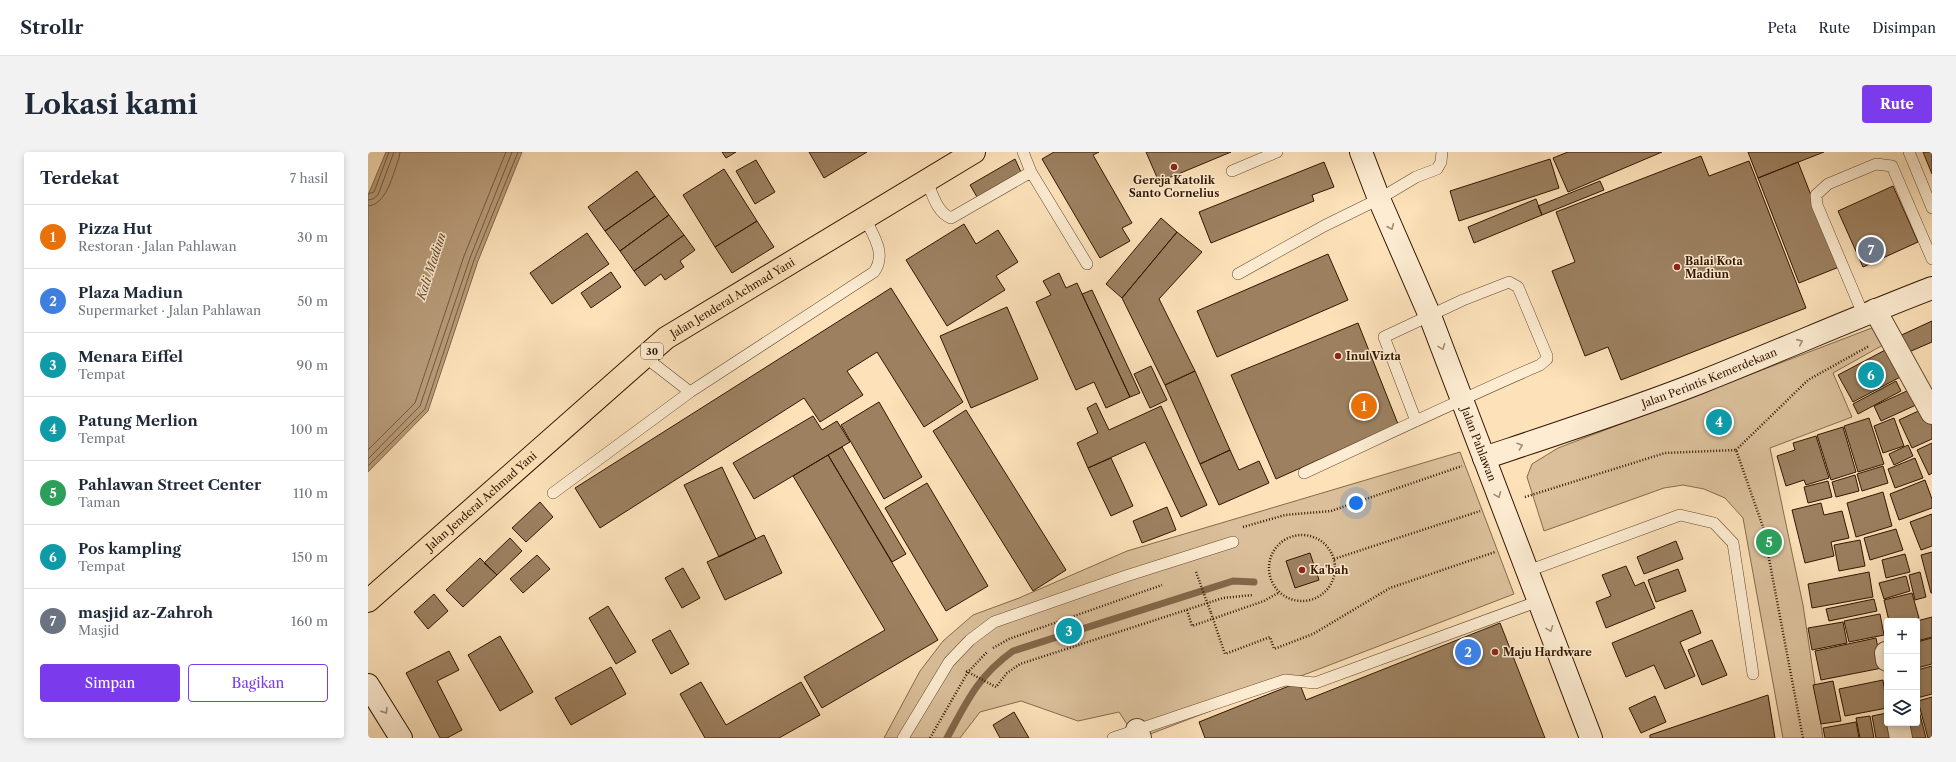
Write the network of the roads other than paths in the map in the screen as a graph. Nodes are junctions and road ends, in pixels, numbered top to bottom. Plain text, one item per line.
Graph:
1 (974, 152) edge
2 (1022, 152) edge
3 (1276, 152) edge
4 (1361, 152) edge
5 (1442, 152) edge
6 (1908, 152) edge
7 (1232, 171) dead end
8 (1031, 172) junction
9 (927, 181) junction
10 (1379, 199) junction
11 (1932, 208) edge
12 (865, 218) junction
13 (1932, 259) edge
14 (1087, 264) dead end
15 (1238, 274) dead end
16 (1932, 288) edge
17 (1869, 312) junction
18 (1430, 316) junction
19 (645, 357) junction
20 (690, 392) junction
21 (1461, 399) junction
22 (1932, 413) edge
23 (1416, 421) junction
24 (1484, 458) junction
25 (1304, 473) dead end
26 (553, 493) dead end
27 (1233, 542) dead end
28 (1528, 571) junction
29 (368, 601) edge
30 (1539, 601) junction
31 (1753, 674) dead end
32 (368, 685) edge
33 (1899, 726) edge
34 (1138, 734) edge
35 (401, 738) edge
36 (903, 738) edge
37 (1113, 738) edge
38 (1591, 738) edge
39 (1901, 738) edge

1 - 9 highway, Jalan Jenderal Achmad Yani / 30
2 - 8 lane
3 - 7 lane
4 - 10 main road, Jalan Pahlawan
5 - 10 lane
6 - 11 lane
8 - 9 lane
8 - 14 lane
9 - 12 highway, Jalan Jenderal Achmad Yani / 30
10 - 15 lane
10 -> 18 main road, Jalan Pahlawan
12 - 19 highway, Jalan Jenderal Achmad Yani / 30
12 - 20 lane
13 - 17 lane
16 - 17 main road, Jalan Perintis Kemerdekaan
17 - 22 main road
24 -> 17 main road, Jalan Perintis Kemerdekaan
18 -> 21 main road, Jalan Pahlawan
18 - 21 lane
18 - 23 lane
19 - 20 lane
19 - 29 highway, Jalan Jenderal Achmad Yani / 30
20 - 26 lane
21 - 23 lane
21 - 24 main road, Jalan Pahlawan
23 - 25 lane
24 -> 28 main road, Jalan Pahlawan
27 - 36 lane
28 - 30 main road, Jalan Pahlawan
28 - 31 lane
30 - 34 lane
30 -> 38 main road, Jalan Pahlawan
32 -> 35 main road
33 - 39 main road
34 - 37 lane

